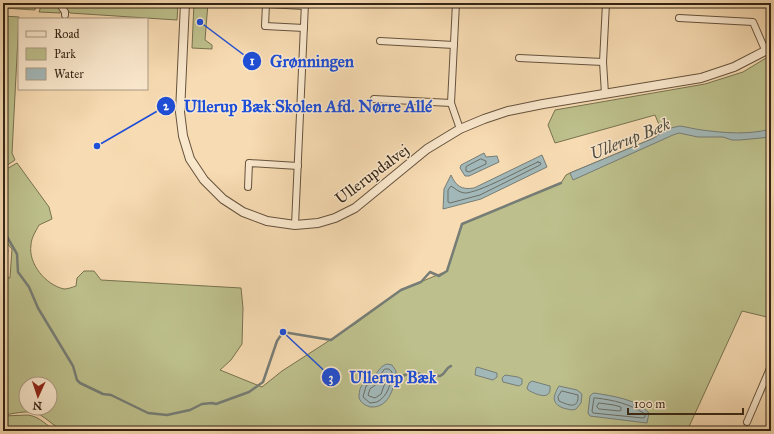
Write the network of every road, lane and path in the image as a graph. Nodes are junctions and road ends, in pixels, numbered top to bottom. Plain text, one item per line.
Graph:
1 (59, 3) edge
2 (185, 3) edge
3 (456, 3) edge
4 (606, 3) edge
5 (305, 5) edge
6 (65, 15) dead end
7 (679, 18) dead end
8 (304, 28) junction
9 (380, 41) dead end
10 (454, 44) junction
11 (769, 50) edge
12 (519, 58) dead end
13 (603, 62) junction
14 (605, 94) junction
15 (374, 99) dead end
16 (451, 103) junction
17 (250, 107) dead end
18 (300, 109) junction
19 (460, 129) junction
20 (298, 166) junction
21 (248, 187) dead end
22 (295, 225) junction
23 (771, 366) edge
24 (769, 377) edge
25 (747, 422) dead end

1 - 6 street
2 - 22 street, Ullerupdalvej
3 - 10 street
4 - 13 street
5 - 8 street
5 - 8 street
7 - 11 street, Ullerupdalvej
8 - 18 street
9 - 10 street
10 - 16 street
11 - 14 street, Ullerupdalvej
12 - 13 street
13 - 14 street
14 - 19 street, Ullerupdalvej
15 - 16 street
16 - 19 street
17 - 18 street
18 - 20 street
19 - 22 street, Ullerupdalvej
20 - 21 street
20 - 22 street
23 - 24 street
24 - 25 street

